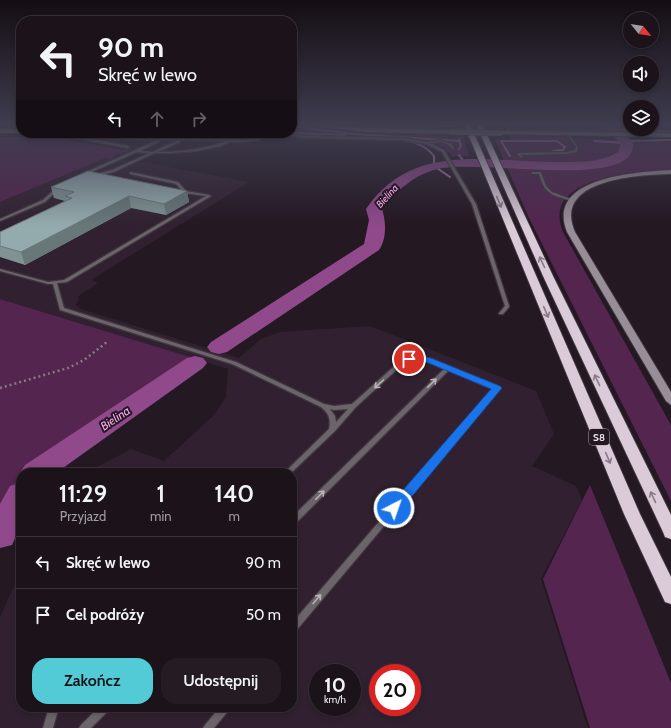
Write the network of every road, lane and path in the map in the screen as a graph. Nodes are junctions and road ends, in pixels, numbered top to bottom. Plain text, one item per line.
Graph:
1 (122, 158) edge
2 (141, 158) edge
3 (448, 158) edge
4 (481, 158) edge
5 (494, 158) edge
6 (671, 172) edge
7 (131, 173) dead end
8 (532, 173) dead end
9 (93, 176) edge
10 (89, 177) edge
11 (63, 186) edge
12 (572, 200) junction
13 (0, 220) edge
14 (0, 270) edge
15 (55, 283) junction
16 (501, 313) dead end
17 (107, 342) dead end
18 (448, 368) junction
19 (0, 388) edge
20 (671, 401) edge
21 (323, 406) junction
22 (354, 406) junction
23 (332, 430) junction
24 (292, 468) edge
25 (297, 517) edge
26 (671, 532) edge
27 (671, 596) edge
28 (297, 623) edge
29 (53, 712) edge
30 (101, 712) edge
31 (222, 712) edge
32 (48, 728) edge
33 (84, 728) edge
34 (208, 728) edge

1 - 10 lane
2 - 9 lane
3 - 16 lane
4 -> 27 highway, S8
26 -> 5 highway, S8
6 - 12 main road
7 - 15 lane
8 - 12 lane
11 - 13 lane
12 - 20 main road
14 - 15 lane
15 - 21 lane
17 - 19 path
18 -> 22 lane
25 -> 18 lane
28 -> 18 lane
21 - 22 lane
21 - 23 lane
22 - 23 lane
23 - 24 lane
29 - 32 lane
30 - 33 lane
31 - 34 lane

